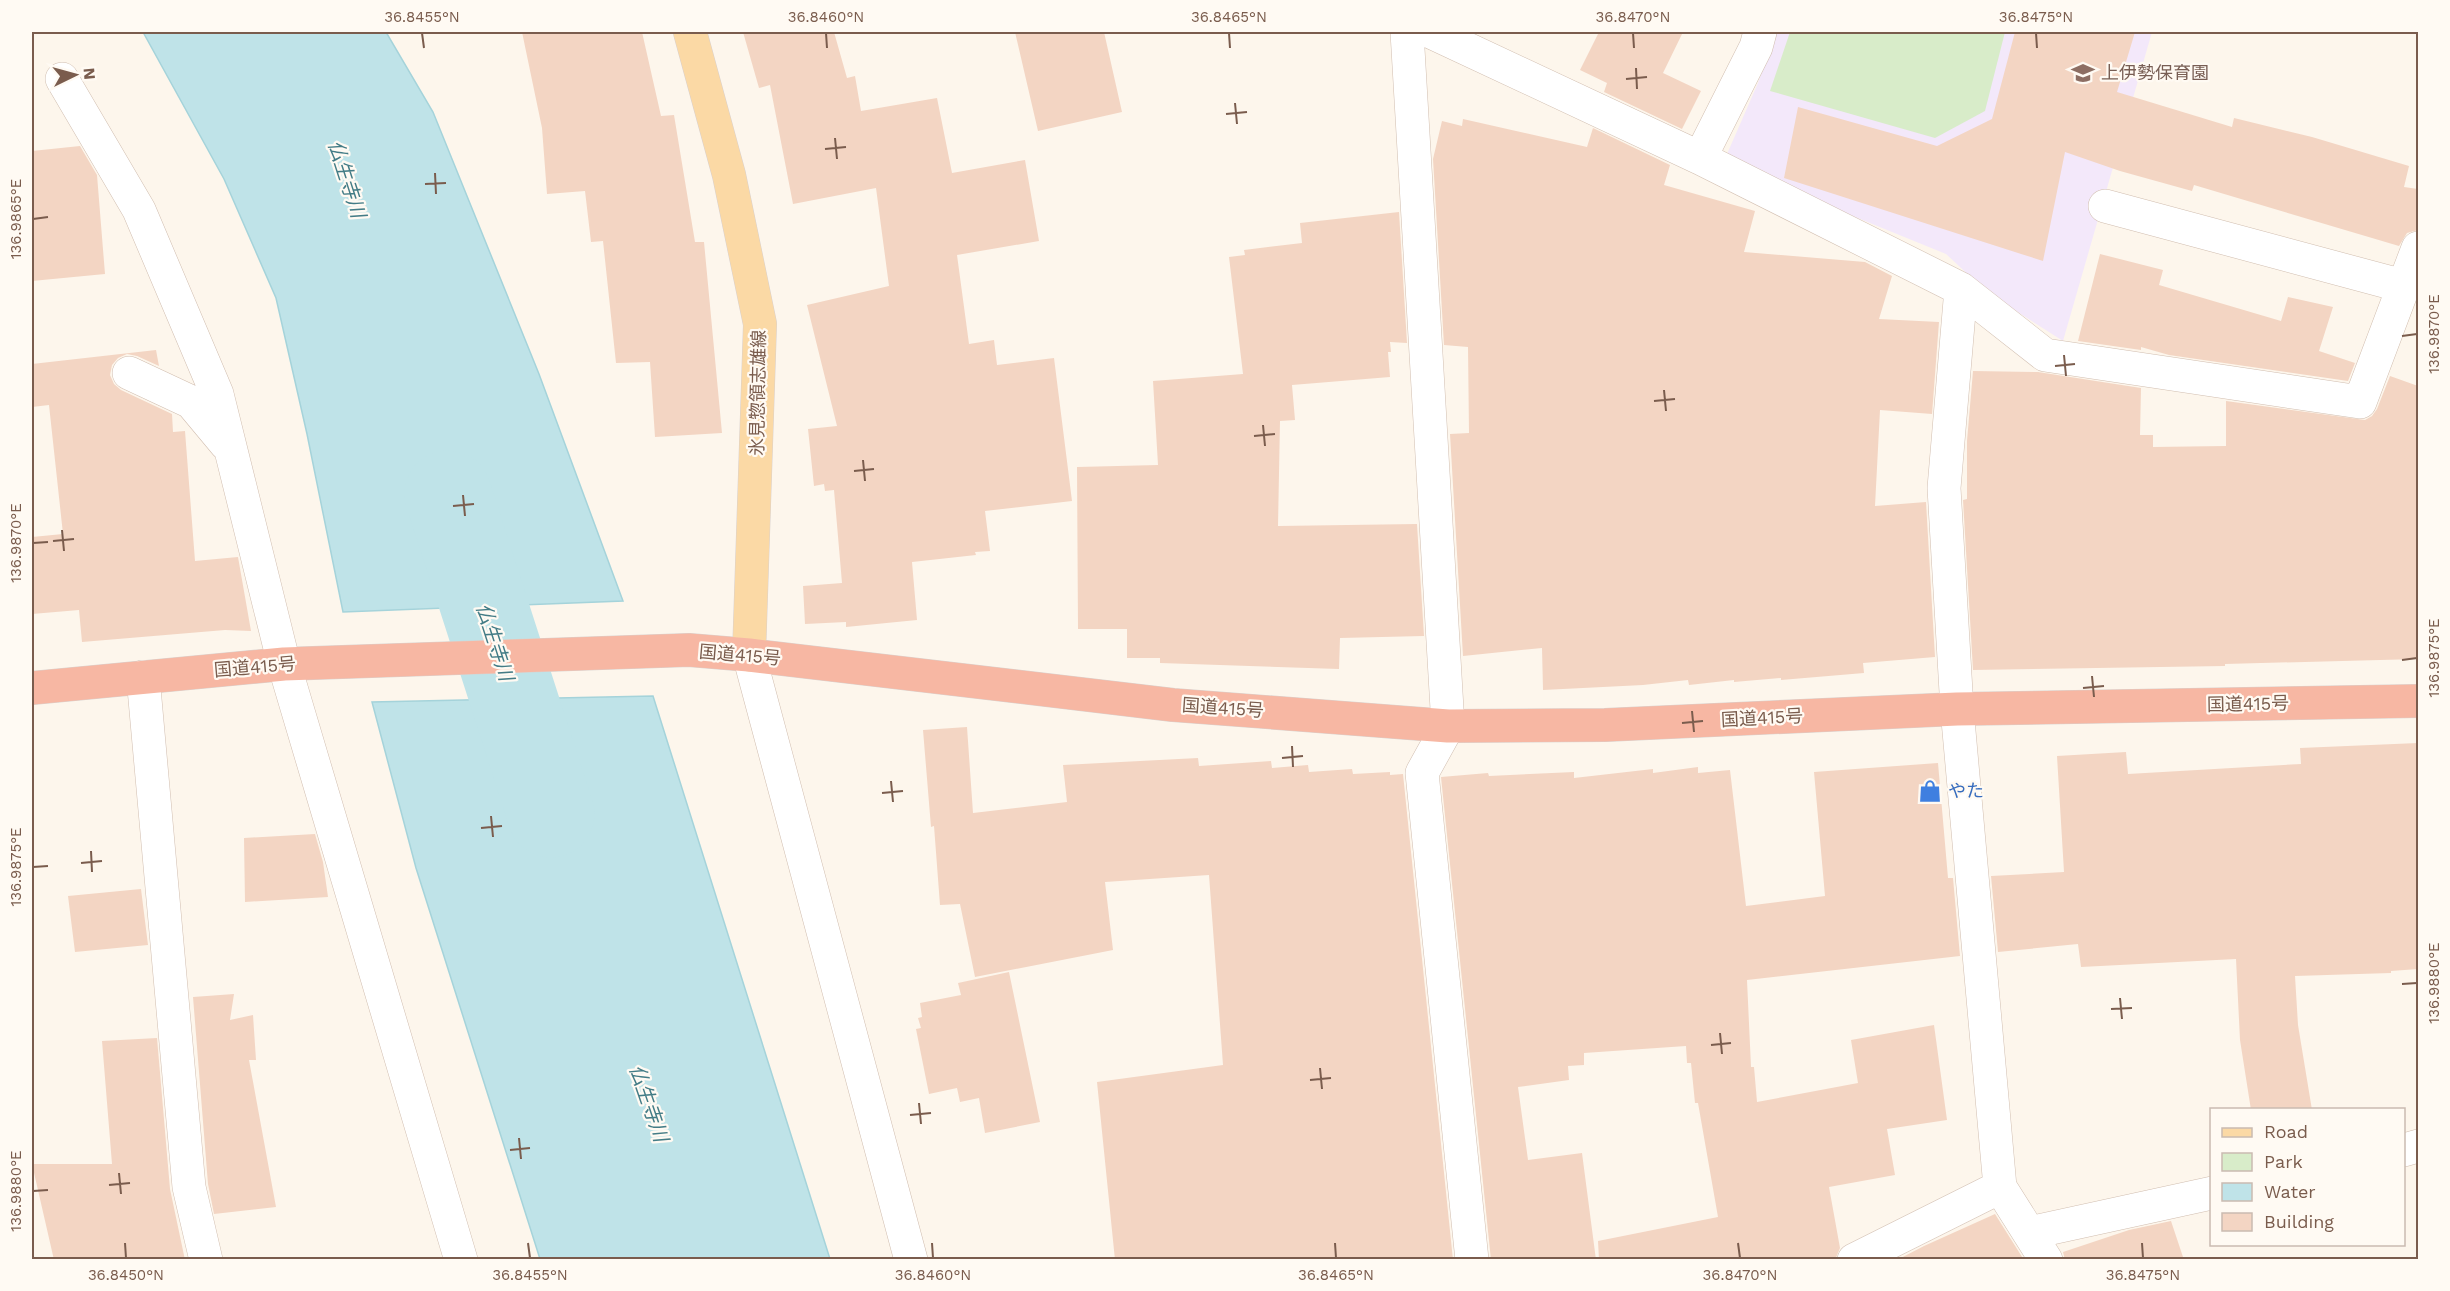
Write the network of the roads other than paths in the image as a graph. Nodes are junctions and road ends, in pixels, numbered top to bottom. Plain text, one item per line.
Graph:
1 (690, 32) edge
2 (1407, 32) edge
3 (1431, 32) edge
4 (1760, 32) edge
5 (62, 79) dead end
6 (1700, 158) junction
7 (2105, 206) dead end
8 (2418, 248) edge
9 (2403, 286) junction
10 (1961, 289) junction
11 (129, 373) dead end
12 (231, 450) junction
13 (749, 655) junction
14 (284, 664) junction
15 (143, 677) junction
16 (32, 688) edge
17 (2418, 701) edge
18 (1957, 709) junction
19 (1448, 726) junction
20 (2000, 1186) junction
21 (2210, 1192) edge
22 (2037, 1246) edge
23 (206, 1260) edge
24 (461, 1260) edge
25 (911, 1260) edge
26 (1472, 1260) edge
27 (1854, 1260) edge

1 - 13 main road, 氷見惣領志雄線
2 - 19 street
3 - 6 street
4 - 6 street
5 - 12 street
6 - 10 street
7 - 9 street
8 - 9 street
9 - 10 street
10 - 18 street
11 - 12 street
12 - 14 street
13 - 14 highway, 国道415号
13 - 19 highway, 国道415号
13 - 25 street
14 - 15 highway, 国道415号
14 - 24 street
15 - 16 highway, 国道415号
15 - 23 street
17 - 18 highway, 国道415号
18 - 19 highway, 国道415号
18 - 20 street
19 - 26 street
20 - 22 street
20 - 27 street
21 - 22 street

